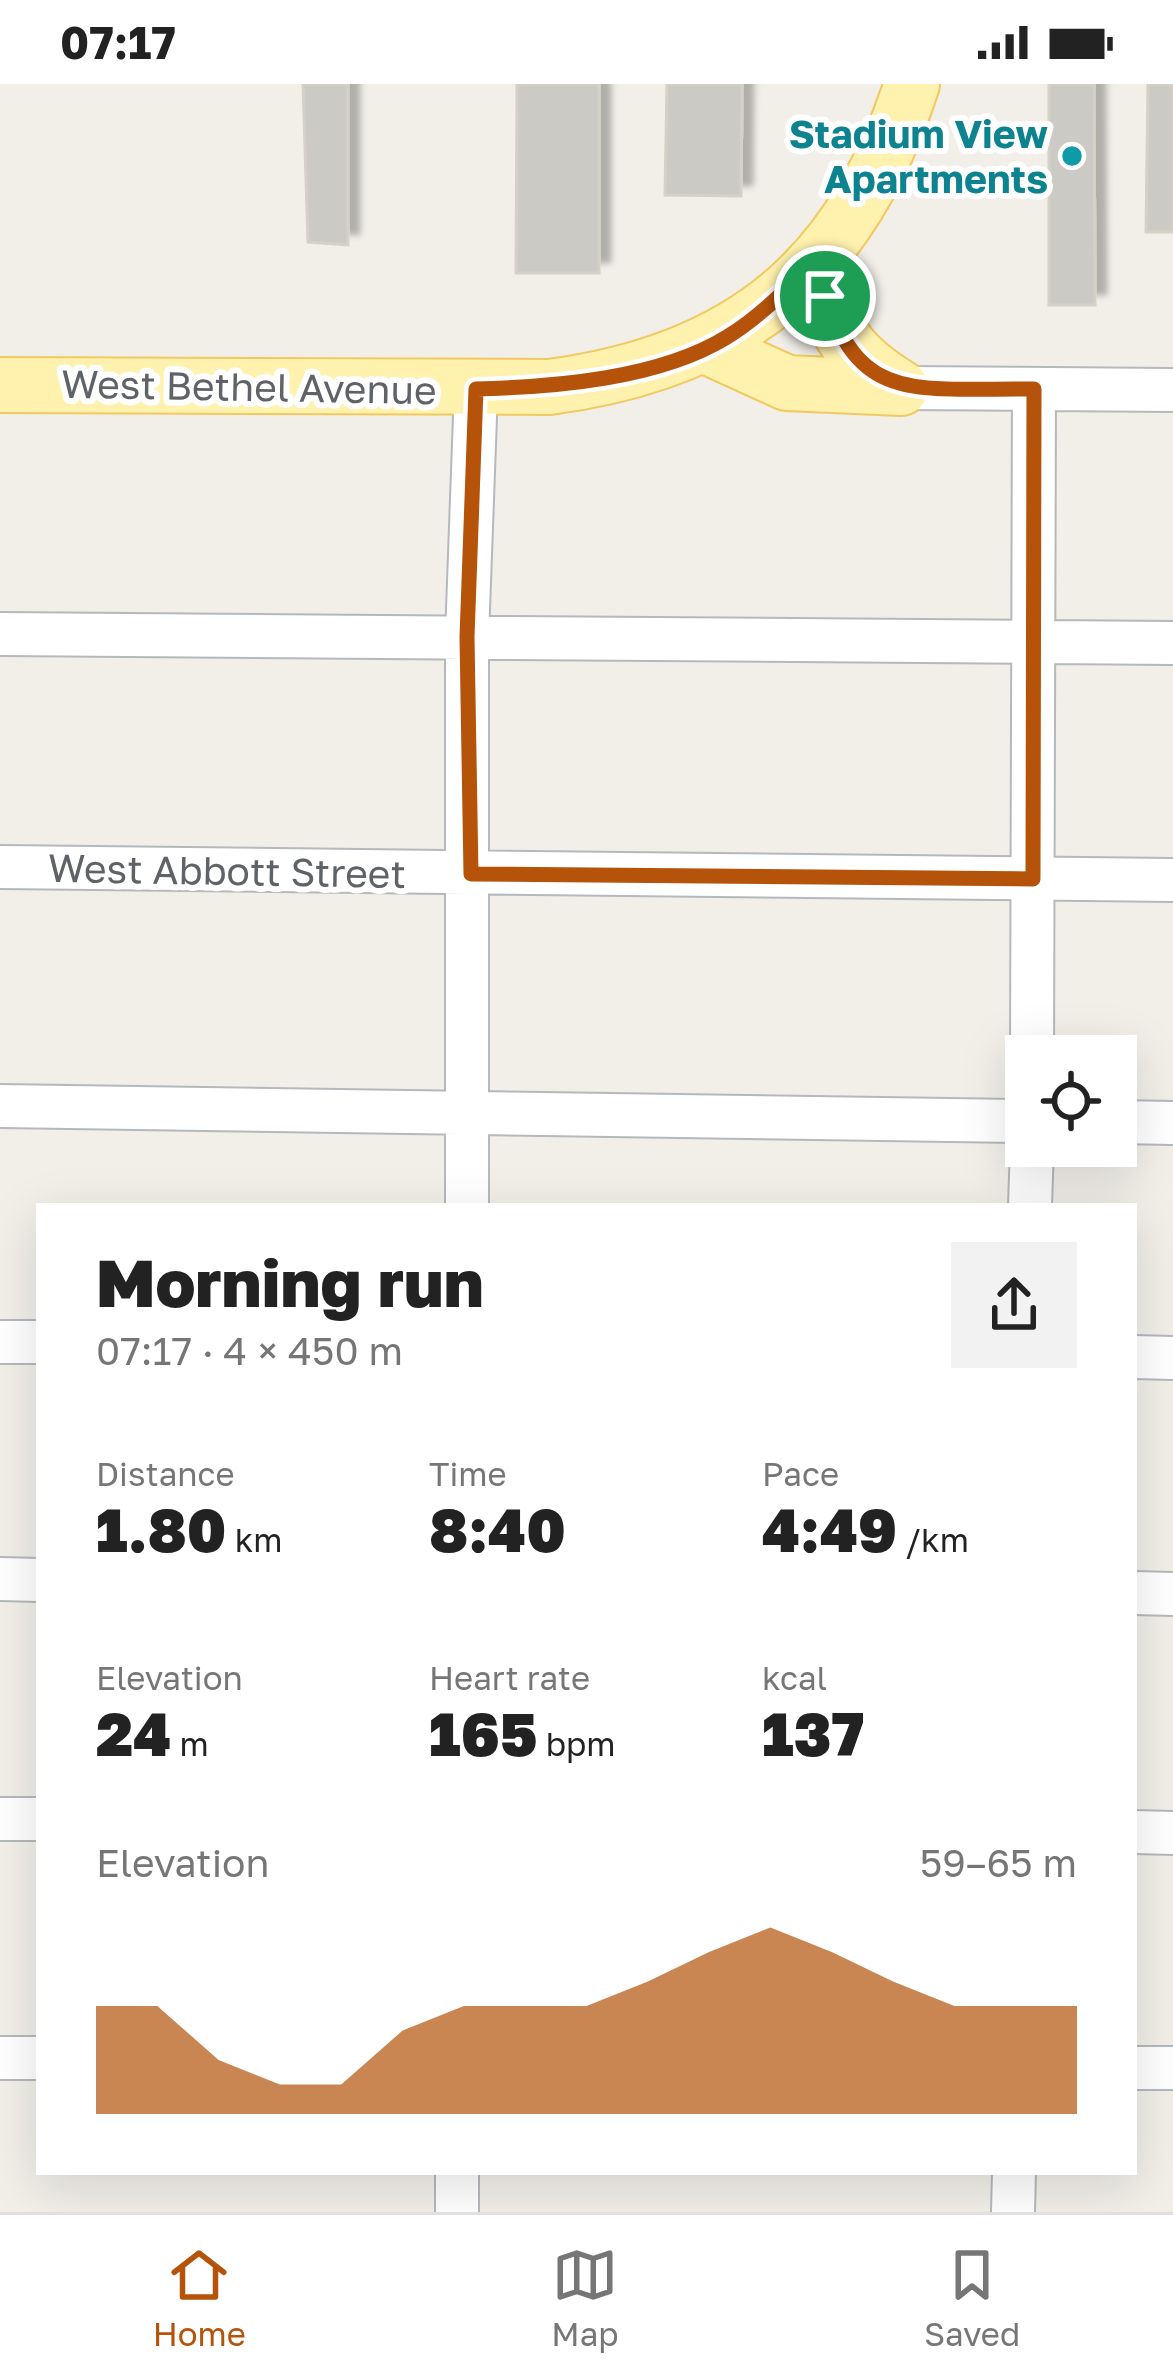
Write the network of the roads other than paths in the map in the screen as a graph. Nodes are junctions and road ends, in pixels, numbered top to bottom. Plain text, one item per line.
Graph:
1 (912, 84) edge
2 (818, 258) junction
3 (707, 346) junction
4 (0, 385) edge
5 (901, 388) junction
6 (476, 389) junction
7 (1034, 389) junction
8 (1173, 390) edge
9 (0, 634) edge
10 (467, 637) junction
11 (1032, 643) junction
12 (1173, 643) edge
13 (0, 867) edge
14 (471, 874) junction
15 (1033, 879) junction
16 (1173, 880) edge
17 (1032, 1035) edge
18 (0, 1106) edge
19 (468, 1111) junction
20 (1005, 1121) edge
21 (1137, 1122) edge
22 (1173, 1123) edge
23 (1031, 1167) edge
24 (467, 1203) edge
25 (1030, 1203) edge
26 (0, 1342) edge
27 (36, 1342) edge
28 (1137, 1358) edge
29 (1173, 1358) edge
30 (0, 1580) edge
31 (36, 1580) edge
32 (1137, 1593) edge
33 (1173, 1594) edge
34 (0, 1819) edge
35 (36, 1819) edge
36 (1137, 1832) edge
37 (1173, 1833) edge
38 (0, 2058) edge
39 (36, 2059) edge
40 (1137, 2068) edge
41 (1173, 2068) edge
42 (457, 2175) edge
43 (1014, 2175) edge
44 (457, 2212) edge
45 (1013, 2212) edge

1 - 2 main road, West Bethel Avenue
2 - 3 main road, West Bethel Avenue
2 - 5 main road
3 - 5 main road
3 - 6 main road, West Bethel Avenue
4 - 6 main road, West Bethel Avenue
5 - 7 street
6 - 10 street
7 - 8 street
7 - 11 street
9 - 10 street
10 - 11 street
10 - 14 street
11 - 12 street
11 - 15 street
13 - 14 street, West Abbott Street
14 - 15 street, West Abbott Street
14 - 19 street
15 - 16 street, West Abbott Street
15 - 17 street
18 - 19 street
19 - 20 street
19 - 24 street
21 - 22 street
23 - 25 street
26 - 27 street
28 - 29 street
30 - 31 street
32 - 33 street
34 - 35 street
36 - 37 street
38 - 39 street
40 - 41 street
42 - 44 street
43 - 45 street

